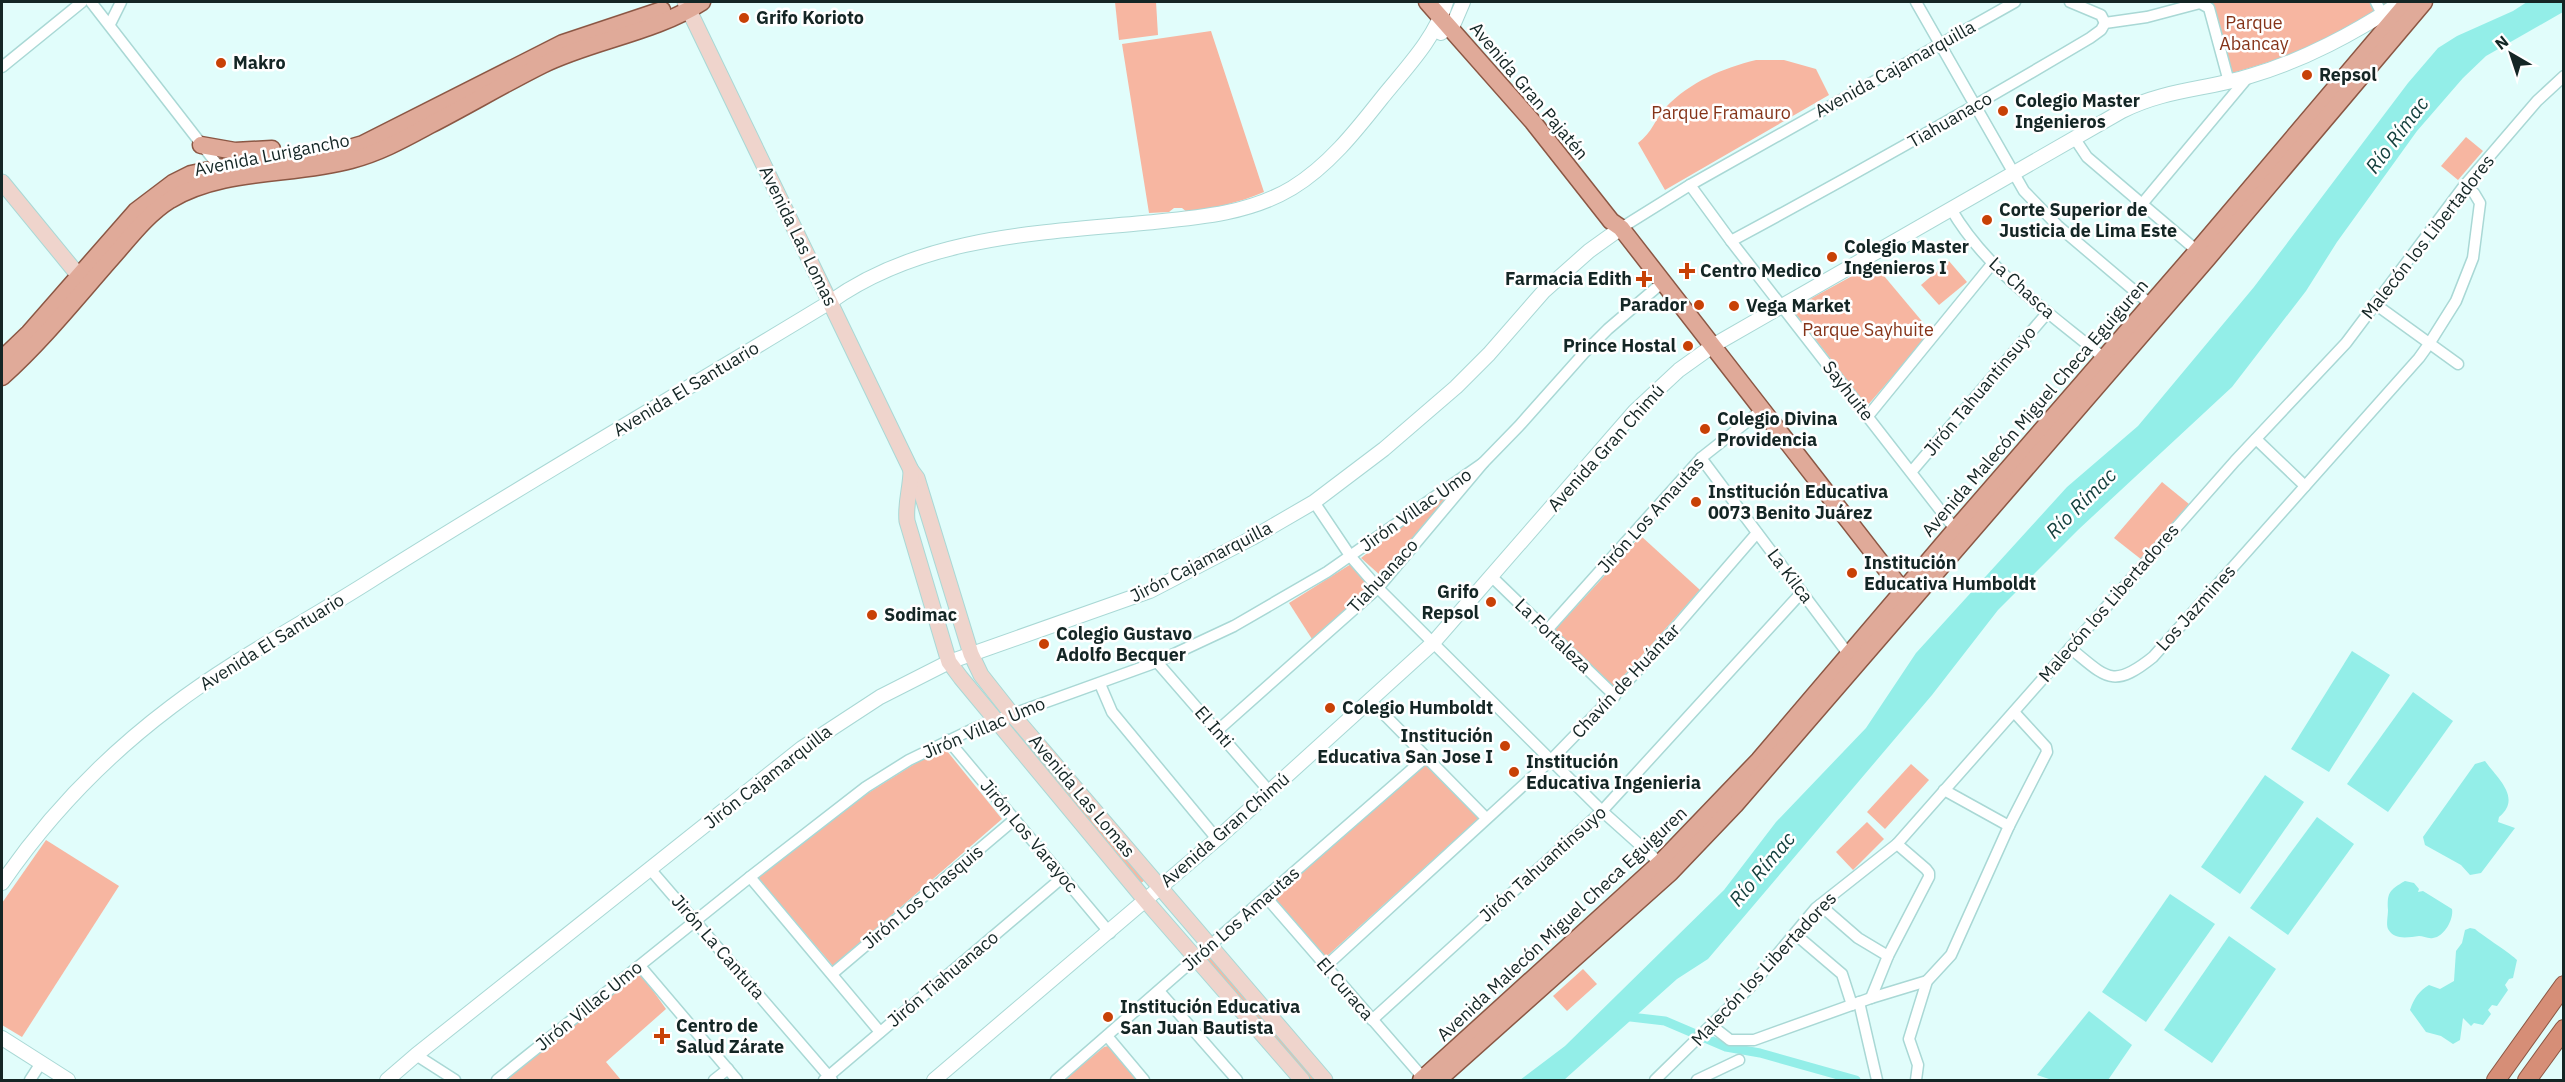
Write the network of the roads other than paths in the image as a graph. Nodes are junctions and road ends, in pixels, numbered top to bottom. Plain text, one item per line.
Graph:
1 (82, 2) edge
2 (91, 2) edge
3 (121, 2) edge
4 (1463, 2) edge
5 (1916, 2) edge
6 (2015, 2) edge
7 (2070, 2) edge
8 (2376, 2) edge
9 (2402, 2) edge
10 (2408, 2) edge
11 (2424, 2) edge
12 (691, 3) edge
13 (1442, 13) edge
14 (2382, 15) junction
15 (2105, 23) junction
16 (110, 24) junction
17 (1940, 44) junction
18 (2, 67) edge
19 (2564, 76) edge
20 (2248, 77) junction
21 (2229, 82) junction
22 (454, 105) junction
23 (1974, 106) junction
24 (2075, 139) junction
25 (201, 145) junction
26 (314, 154) junction
27 (225, 173) junction
28 (2013, 174) junction
29 (2, 182) edge
30 (1690, 184) junction
31 (2464, 186) junction
32 (2142, 204) junction
33 (1951, 208) junction
34 (1621, 228) junction
35 (1731, 241) junction
36 (2202, 255) junction
37 (1992, 264) junction
38 (79, 276) junction
39 (1663, 282) junction
40 (830, 302) junction
41 (2150, 304) junction
42 (2375, 304) junction
43 (1781, 307) junction
44 (2048, 312) junction
45 (2429, 344) junction
46 (1714, 345) junction
47 (2104, 358) junction
48 (2, 359) edge
49 (2458, 364) dead end
50 (2, 377) edge
51 (1763, 409) junction
52 (1868, 416) junction
53 (2256, 439) junction
54 (1701, 458) junction
55 (1483, 463) junction
56 (911, 470) junction
57 (1912, 471) junction
58 (2305, 486) junction
59 (1314, 502) junction
60 (1757, 533) junction
61 (1959, 535) junction
62 (1351, 557) junction
63 (1492, 577) junction
64 (1378, 588) junction
65 (1802, 592) junction
66 (1907, 597) junction
67 (959, 617) junction
68 (939, 624) junction
69 (1547, 630) junction
70 (1433, 643) junction
71 (2070, 648) junction
72 (970, 654) junction
73 (1853, 660) junction
74 (949, 662) junction
75 (1157, 662) junction
76 (1100, 684) junction
77 (1615, 696) junction
78 (1371, 701) junction
79 (2014, 712) junction
80 (1011, 713) junction
81 (994, 720) junction
82 (1217, 730) junction
83 (948, 740) junction
84 (1426, 757) junction
85 (1552, 759) junction
86 (1944, 790) junction
87 (1270, 792) junction
88 (1602, 811) junction
89 (1486, 818) junction
90 (1014, 819) junction
91 (2009, 826) junction
92 (1217, 839) junction
93 (1897, 844) junction
94 (1660, 863) junction
95 (650, 869) junction
96 (750, 877) junction
97 (1063, 877) junction
98 (2, 883) edge
99 (1160, 888) junction
100 (1266, 897) junction
101 (1146, 901) junction
102 (1820, 905) junction
103 (695, 921) junction
104 (1110, 933) junction
105 (1795, 934) junction
106 (1211, 945) junction
107 (1888, 956) junction
108 (1196, 958) junction
109 (640, 966) junction
110 (1326, 966) junction
111 (832, 974) junction
112 (1928, 981) junction
113 (2564, 985) edge
114 (1159, 991) junction
115 (1871, 998) junction
116 (1855, 1004) junction
117 (1372, 1020) junction
118 (1710, 1028) junction
119 (2564, 1029) edge
120 (880, 1032) junction
121 (1107, 1036) junction
122 (2, 1038) edge
123 (416, 1055) junction
124 (1739, 1060) dead end
125 (1461, 1061) junction
126 (41, 1063) junction
127 (728, 1069) junction
128 (828, 1079) edge
129 (30, 1080) edge
130 (68, 1080) edge
131 (387, 1080) edge
132 (455, 1080) edge
133 (497, 1080) edge
134 (714, 1080) edge
135 (737, 1080) edge
136 (934, 1080) edge
137 (1056, 1080) edge
138 (1144, 1080) edge
139 (1237, 1080) edge
140 (1302, 1080) edge
141 (1325, 1080) edge
142 (1427, 1080) edge
143 (1455, 1080) edge
144 (1655, 1080) edge
145 (1698, 1080) edge
146 (1877, 1080) edge
147 (1916, 1080) edge
148 (2496, 1080) edge
149 (2527, 1080) edge

1 - 18 street
2 - 16 street
3 - 16 street
4 - 13 street
5 - 17 street
6 - 17 street, Avenida Cajamarquilla
7 - 15 street
8 - 14 street
9 - 14 street, Avenida Gran Chimú
10 - 36 main road, Avenida Malecón Miguel Checa Eguiguren
11 - 36 main road, Avenida Malecón Miguel Checa Eguiguren
12 - 22 main road, Avenida Lurigancho
12 - 40 main road, Avenida Las Lomas
13 - 34 main road, Avenida Gran Pajatén
13 - 40 street, Avenida El Santuario
14 - 20 street, Avenida Gran Chimú
15 - 21 street
15 - 23 street, Tiahuanaco
16 - 25 street
17 - 23 street
17 - 30 street, Avenida Cajamarquilla
19 - 31 street, Malecón los Libertadores
20 - 21 street, Avenida Gran Chimú
20 - 32 street
21 - 24 street, Avenida Gran Chimú
22 - 26 main road, Avenida Lurigancho
22 - 27 main road, Avenida Lurigancho
23 - 28 street
23 - 35 street, Tiahuanaco
24 - 28 street, Avenida Gran Chimú
24 - 32 street
25 - 26 main road
25 - 27 street
26 - 27 main road, Avenida Lurigancho
27 - 38 main road, Avenida Lurigancho
27 - 50 main road, Avenida Lurigancho
28 - 33 street, Avenida Gran Chimú
28 - 41 street
29 - 38 main road
30 - 34 street, Avenida Cajamarquilla
30 - 35 street, Sayhuite
31 - 42 street, Malecón los Libertadores
31 - 45 street, Los Jazmines
32 - 36 street
33 - 37 street, La Chasca
33 - 43 street, Avenida Gran Chimú
34 - 39 main road, Avenida Gran Pajatén
34 - 59 street, Jirón Cajamarquilla
35 - 43 street, Sayhuite
36 - 41 main road, Avenida Malecón Miguel Checa Eguiguren
36 - 61 main road, Avenida Malecón Miguel Checa Eguiguren
37 - 44 street, La Chasca
37 - 52 street
38 - 48 main road, Avenida Lurigancho
39 - 46 main road, Avenida Gran Pajatén
39 - 55 street, Tiahuanaco
40 - 56 main road, Avenida Las Lomas
40 - 98 street, Avenida El Santuario
41 - 47 main road, Avenida Malecón Miguel Checa Eguiguren
42 - 45 street
42 - 53 street, Malecón los Libertadores
43 - 46 street, Avenida Gran Chimú
43 - 52 street, Sayhuite
44 - 47 street, La Chasca
44 - 57 street, Jirón Tahuantinsuyo
45 - 49 street
45 - 58 street, Los Jazmines
46 - 51 main road, Avenida Gran Pajatén
46 - 63 street, Avenida Gran Chimú
47 - 61 main road, Avenida Malecón Miguel Checa Eguiguren
51 - 54 street, Jirón Los Amautas
51 - 66 main road, Avenida Gran Pajatén
52 - 57 street, Sayhuite
53 - 58 street
53 - 71 street, Malecón los Libertadores
54 - 60 street, La Kilca
54 - 69 street, Jirón Los Amautas
55 - 62 street, Jirón Villac Umo
55 - 64 street, Tiahuanaco
56 - 67 main road, Avenida Las Lomas
56 - 68 main road, Avenida Las Lomas
57 - 61 street, Sayhuite
58 - 71 street, Los Jazmines
59 - 62 street
59 - 72 street, Jirón Cajamarquilla
60 - 65 street, La Kilca
60 - 77 street, Chavín de Huántar
61 - 66 main road, Avenida Malecón Miguel Checa Eguiguren
62 - 64 street
62 - 75 street, Jirón Villac Umo
63 - 69 street, La Fortaleza
63 - 70 street, Avenida Gran Chimú
64 - 70 street
64 - 82 street, Tiahuanaco
65 - 73 street, La Kilca
65 - 88 street, Jirón Tahuantinsuyo
66 - 73 main road, Avenida Malecón Miguel Checa Eguiguren
67 - 68 main road
67 - 72 main road, Avenida Las Lomas
68 - 74 main road, Avenida Las Lomas
69 - 77 street, La Fortaleza
70 - 78 street, Avenida Gran Chimú
70 - 85 street
71 - 79 street, Malecón los Libertadores
72 - 74 street, Jirón Cajamarquilla
72 - 80 main road, Avenida Las Lomas
73 - 94 main road, Avenida Malecón Miguel Checa Eguiguren
73 - 125 main road, Avenida Malecón Miguel Checa Eguiguren
74 - 81 main road, Avenida Las Lomas
74 - 95 street, Jirón Cajamarquilla
75 - 76 street, Jirón Villac Umo
75 - 82 street, El Inti
76 - 80 street, Jirón Villac Umo
76 - 92 street
77 - 85 street, Chavín de Huántar
78 - 84 street
78 - 87 street, Avenida Gran Chimú
79 - 86 street, Malecón los Libertadores
79 - 91 street
80 - 81 street, Jirón Villac Umo
80 - 99 main road, Avenida Las Lomas
81 - 83 street, Jirón Villac Umo
81 - 101 main road, Avenida Las Lomas
82 - 87 street, El Inti
83 - 90 street, Jirón Los Varayoc
83 - 96 street, Jirón Villac Umo
84 - 89 street
84 - 100 street, Jirón Los Amautas
85 - 88 street
85 - 89 street, Chavín de Huántar
86 - 91 street
86 - 93 street, Malecón los Libertadores
87 - 92 street, Avenida Gran Chimú
88 - 94 street
88 - 117 street, Jirón Tahuantinsuyo
89 - 110 street, Chavín de Huántar
90 - 97 street, Jirón Los Varayoc
90 - 111 street, Jirón Los Chasquis
91 - 112 street
92 - 99 street, Avenida Gran Chimú
93 - 102 street, Malecón los Libertadores
93 - 107 street
94 - 142 main road, Avenida Malecón Miguel Checa Eguiguren
95 - 103 street, Jirón La Cantuta
95 - 123 street, Jirón Cajamarquilla
96 - 103 street, Jirón Villac Umo
96 - 111 street
97 - 104 street, Jirón Los Varayoc
97 - 120 street, Jirón Tiahuanaco
99 - 101 street, Avenida Gran Chimú
99 - 106 main road, Avenida Las Lomas
100 - 106 street, Jirón Los Amautas
100 - 110 street, El Curaca
101 - 104 street, Avenida Gran Chimú
101 - 108 main road, Avenida Las Lomas
102 - 105 street, Malecón los Libertadores
102 - 107 street
103 - 109 street, Jirón Villac Umo
103 - 128 street, Jirón La Cantuta
104 - 136 street, Avenida Gran Chimú
105 - 116 street
105 - 118 street, Malecón los Libertadores
106 - 108 street, Jirón Los Amautas
106 - 141 main road, Avenida Las Lomas
107 - 115 street
108 - 114 street, Jirón Los Amautas
108 - 140 main road, Avenida Las Lomas
109 - 127 street
109 - 133 street, Jirón Villac Umo
110 - 117 street, El Curaca
111 - 120 street
112 - 115 street
112 - 147 street
113 - 148 highway
114 - 121 street, Jirón Los Amautas
114 - 139 street
115 - 116 street
116 - 118 street
116 - 146 street
117 - 142 street, El Curaca
118 - 144 street, Malecón los Libertadores
119 - 149 highway
120 - 128 street, Jirón Tiahuanaco
121 - 137 street, Jirón Los Amautas
121 - 138 street
122 - 126 street
123 - 131 street, Jirón Cajamarquilla
123 - 132 street
124 - 145 street
125 - 142 main road, Avenida Malecón Miguel Checa Eguiguren
125 - 143 main road
126 - 129 street
126 - 130 street
127 - 134 street
127 - 135 street

